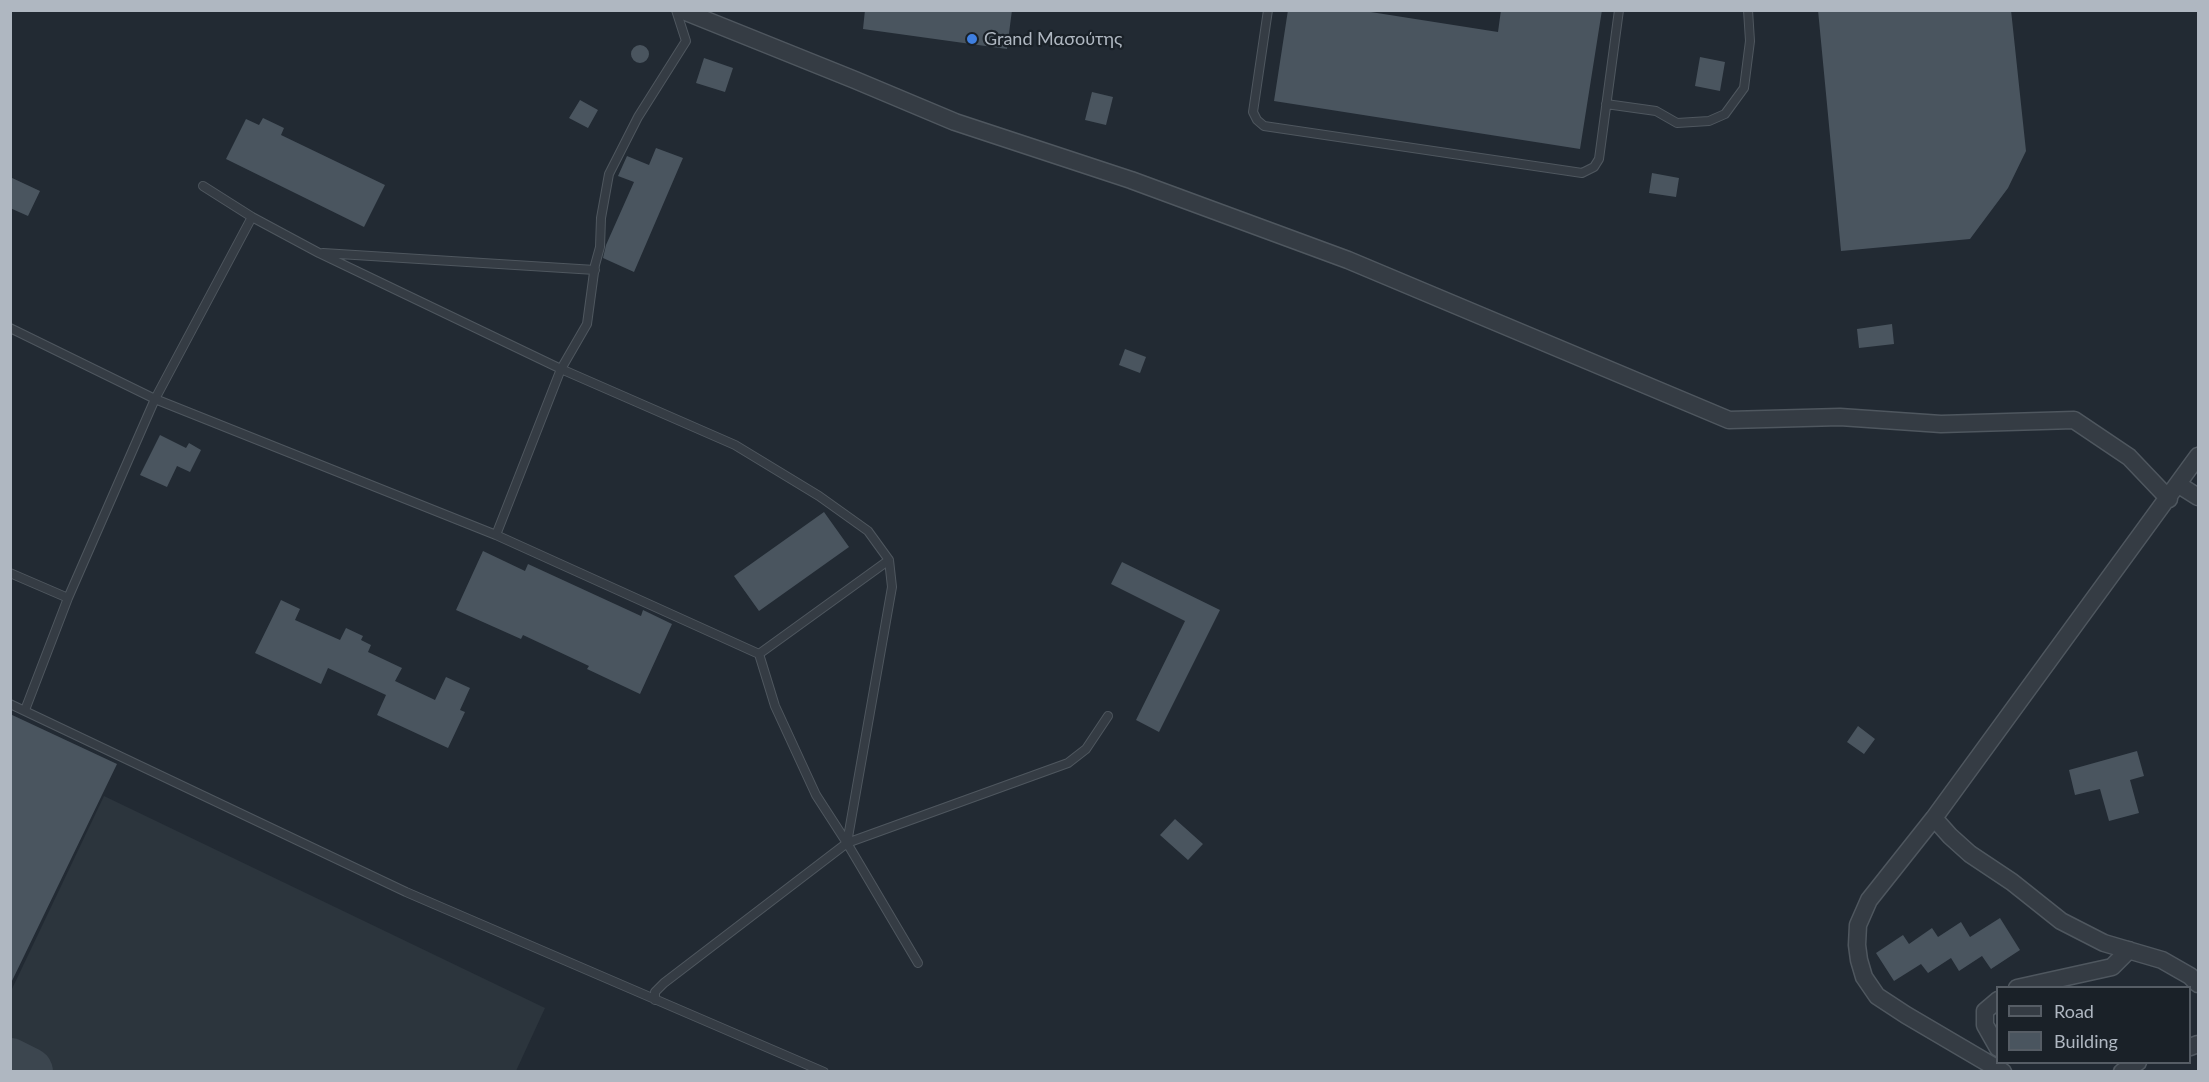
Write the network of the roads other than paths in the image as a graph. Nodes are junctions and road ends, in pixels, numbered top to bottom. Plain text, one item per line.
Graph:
1 (676, 10) edge
2 (681, 10) edge
3 (1268, 10) edge
4 (1619, 10) edge
5 (1748, 10) edge
6 (1606, 104) junction
7 (204, 186) dead end
8 (252, 217) junction
9 (319, 253) junction
10 (595, 270) junction
11 (10, 328) edge
12 (561, 369) junction
13 (154, 399) junction
14 (2199, 456) edge
15 (2174, 492) junction
16 (2199, 497) edge
17 (496, 536) junction
18 (889, 560) junction
19 (10, 573) edge
20 (68, 598) junction
21 (759, 654) junction
22 (10, 704) edge
23 (25, 710) junction
24 (1108, 716) dead end
25 (1934, 818) junction
26 (847, 843) junction
27 (2129, 950) junction
28 (918, 963) dead end
29 (2199, 984) edge
30 (2022, 986) edge
31 (655, 1000) junction
32 (1996, 1002) edge
33 (1996, 1044) edge
34 (825, 1071) edge
35 (2003, 1071) edge

1 - 10 lane
2 - 15 street
3 - 6 lane
4 - 6 lane
5 - 6 lane
7 - 8 lane
8 - 9 lane
8 - 13 lane
9 - 10 lane
9 - 12 lane
10 - 12 lane
11 - 13 lane
12 - 17 lane
12 - 18 lane
13 - 17 lane
13 - 20 lane
14 - 15 street
15 - 16 street
15 - 25 street
17 - 21 lane
18 - 21 lane
18 - 26 lane
19 - 20 lane
20 - 23 lane
21 - 26 lane
22 - 23 lane
23 - 31 lane
24 - 26 lane
25 - 27 street
25 - 35 street
26 - 28 lane
26 - 31 lane
27 - 29 street
27 - 30 street
31 - 34 lane
32 - 33 street

